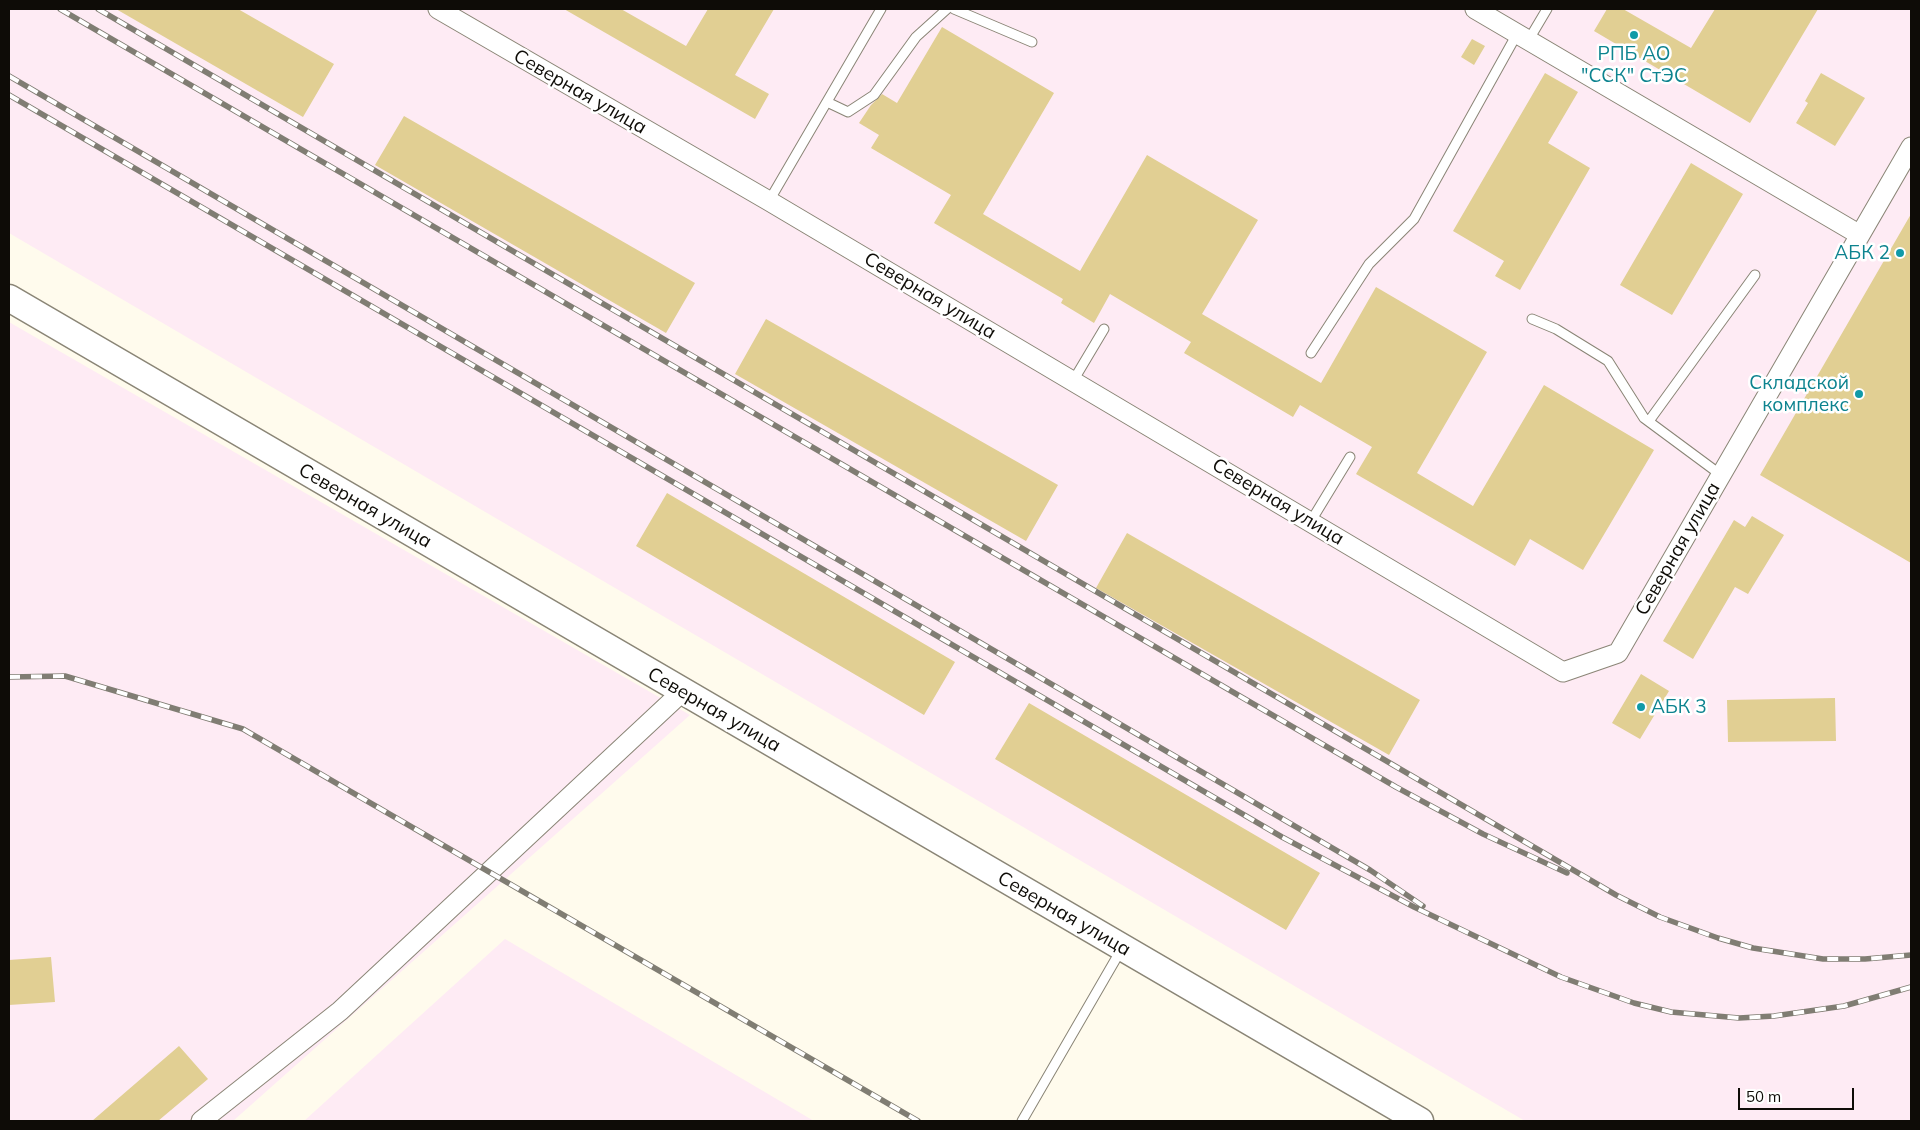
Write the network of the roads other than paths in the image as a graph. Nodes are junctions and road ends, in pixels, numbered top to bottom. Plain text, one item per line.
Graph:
1 (881, 9) edge
2 (947, 9) edge
3 (954, 9) edge
4 (1475, 9) edge
5 (1547, 9) edge
6 (442, 10) edge
7 (1523, 37) junction
8 (1032, 42) dead end
9 (827, 102) junction
10 (1911, 147) edge
11 (769, 201) junction
12 (1860, 236) junction
13 (1755, 275) dead end
14 (9, 298) edge
15 (1532, 319) dead end
16 (1104, 329) dead end
17 (1311, 353) dead end
18 (1073, 381) junction
19 (1649, 421) junction
20 (1350, 457) dead end
21 (1721, 475) junction
22 (1310, 521) junction
23 (683, 691) junction
24 (1122, 948) junction
25 (201, 1121) edge
26 (1022, 1121) edge
27 (1420, 1121) edge

1 - 9 lane
2 - 9 lane
3 - 8 lane
4 - 7 street
5 - 7 lane
6 - 11 street, Северная улица
7 - 12 street
7 - 17 lane
9 - 11 lane
10 - 12 street, Северная улица
11 - 18 street, Северная улица
12 - 21 street, Северная улица
13 - 19 lane
14 - 23 main road, Северная улица
15 - 19 lane
16 - 18 lane
18 - 22 street, Северная улица
19 - 21 lane
20 - 22 lane
21 - 22 street, Северная улица
23 - 24 main road, Северная улица
23 - 25 street
24 - 26 lane
24 - 27 main road, Северная улица

